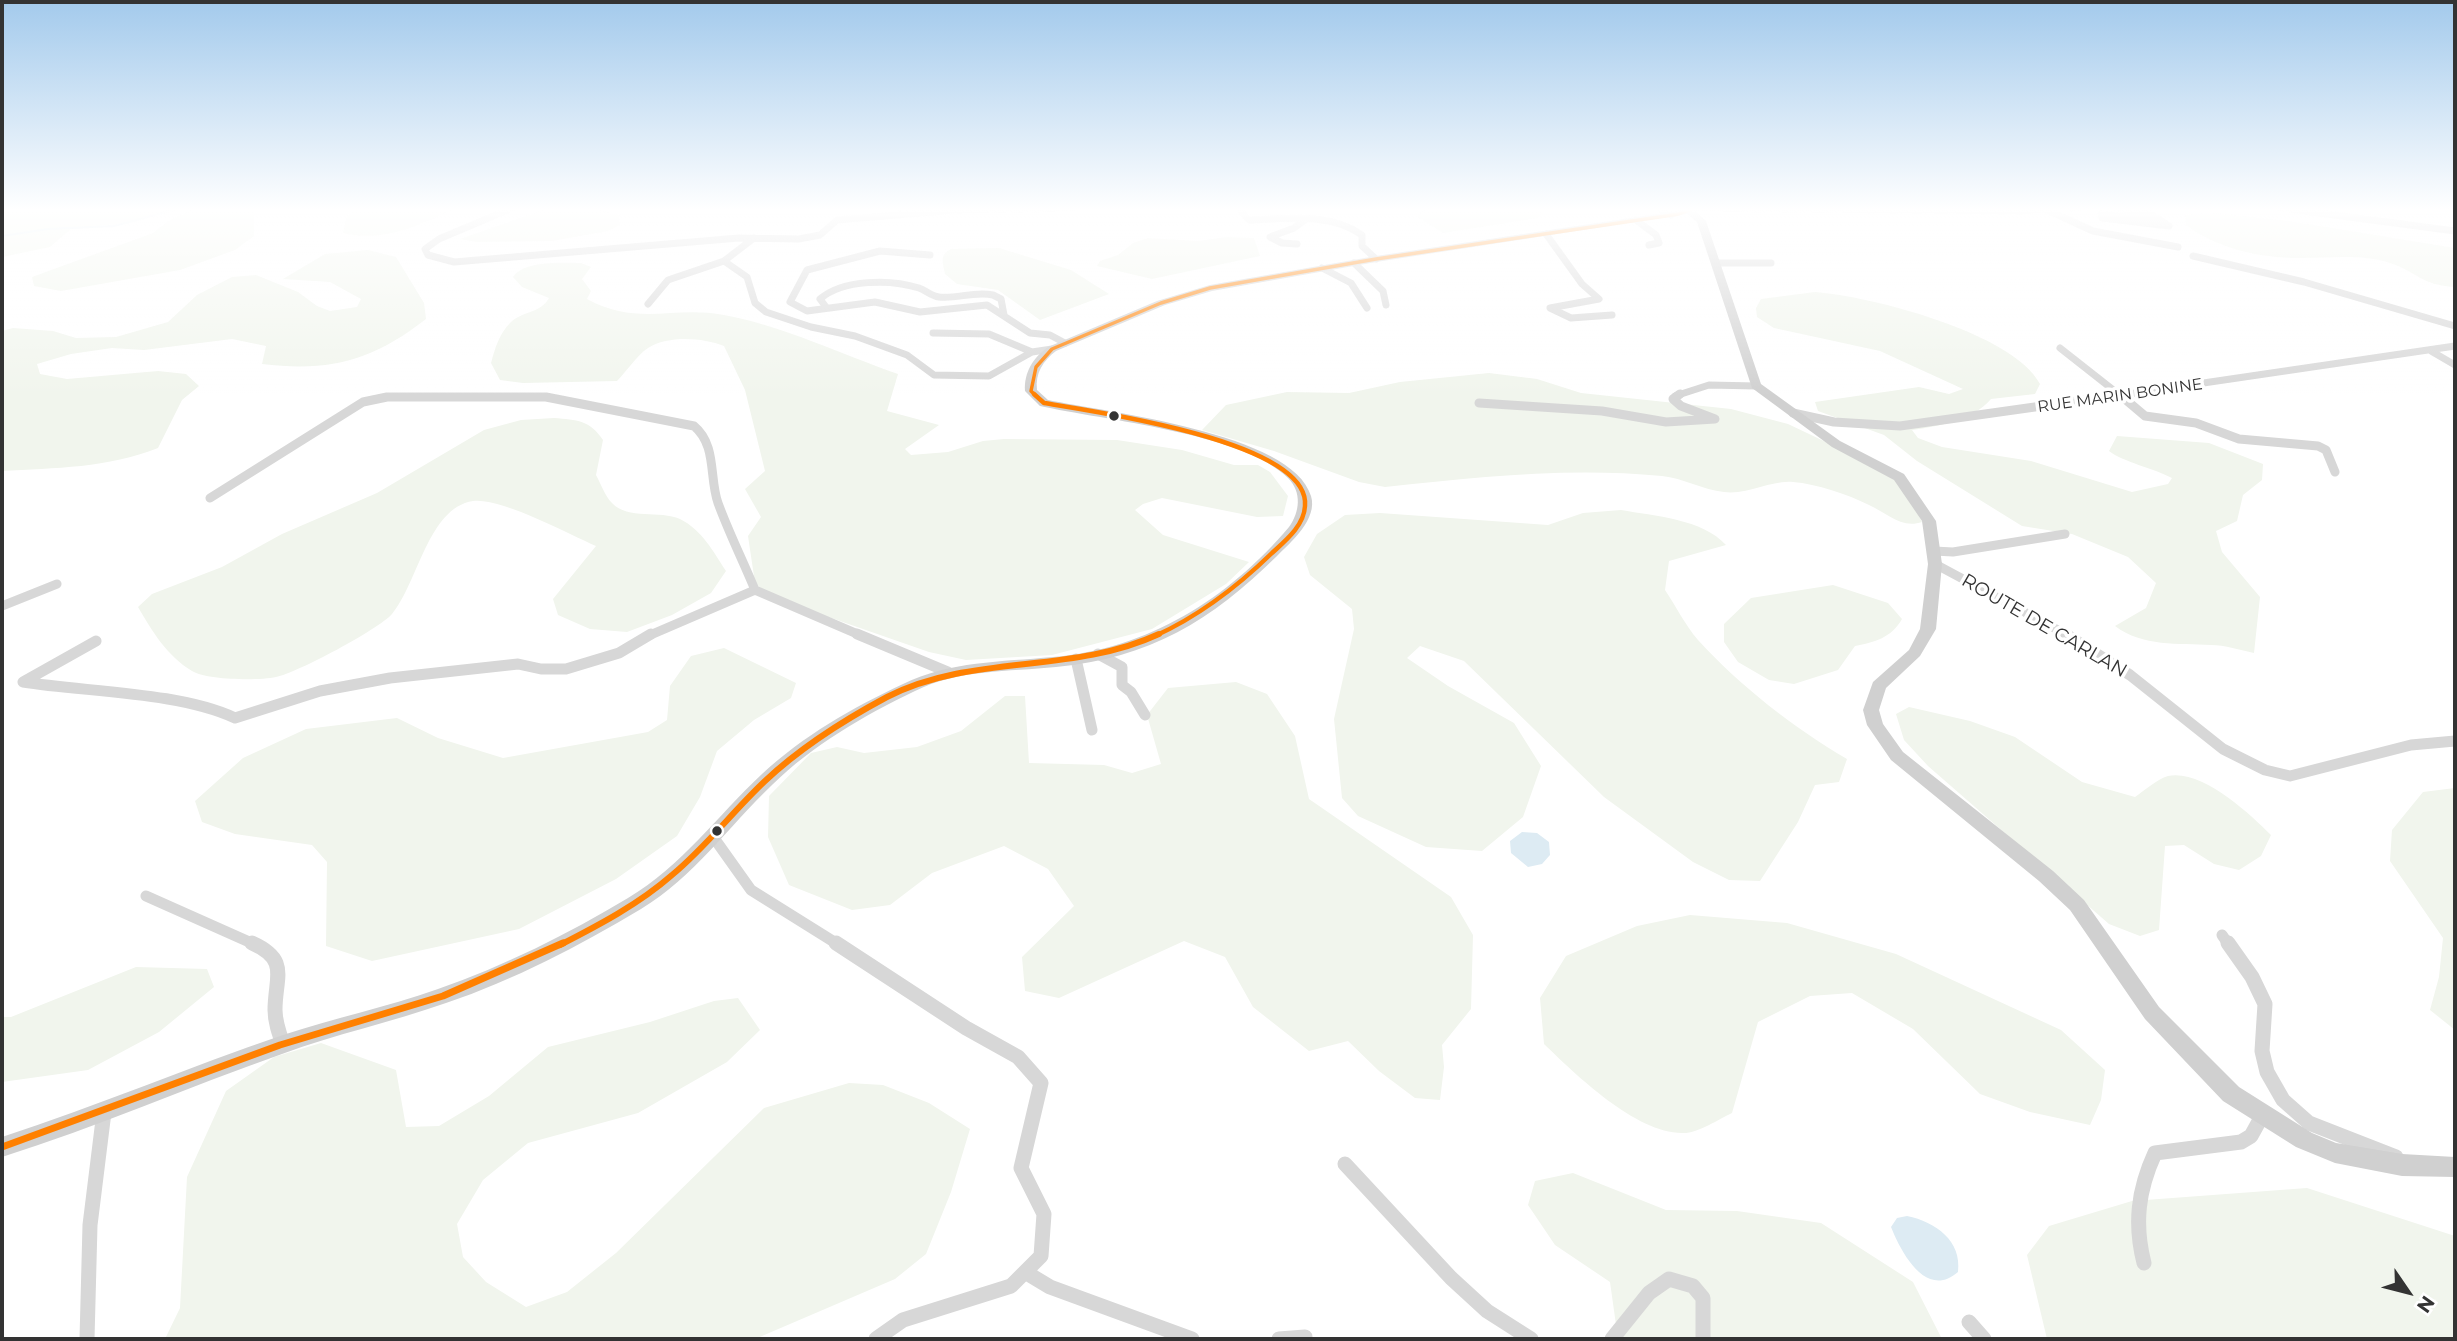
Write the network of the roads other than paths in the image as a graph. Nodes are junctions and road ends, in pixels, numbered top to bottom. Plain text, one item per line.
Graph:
1 (696, 271) edge
2 (738, 271) edge
3 (806, 271) edge
4 (1308, 271) edge
5 (1327, 271) edge
6 (1362, 271) edge
7 (1572, 271) edge
8 (1718, 271) edge
9 (2255, 271) edge
10 (648, 304) dead end
11 (1386, 305) dead end
12 (826, 307) junction
13 (1367, 308) dead end
14 (1003, 315) junction
15 (1612, 315) dead end
16 (2455, 326) edge
17 (933, 333) dead end
18 (2455, 345) edge
19 (1058, 346) junction
20 (2060, 348) dead end
21 (2431, 351) junction
22 (1032, 352) junction
23 (2455, 365) edge
24 (1756, 386) junction
25 (2122, 396) junction
26 (1479, 403) dead end
27 (1785, 410) junction
28 (2335, 472) dead end
29 (210, 498) dead end
30 (2065, 534) dead end
31 (1934, 558) junction
32 (57, 584) dead end
33 (755, 590) junction
34 (2, 606) edge
35 (96, 641) dead end
36 (1098, 654) junction
37 (1076, 659) junction
38 (947, 672) junction
39 (1145, 715) dead end
40 (1092, 730) dead end
41 (2455, 741) edge
42 (714, 838) junction
43 (146, 896) dead end
44 (2222, 936) dead end
45 (283, 1044) junction
46 (104, 1112) junction
47 (2262, 1116) junction
48 (2, 1147) edge
49 (1345, 1164) dead end
50 (2407, 1165) junction
51 (2455, 1167) edge
52 (2144, 1264) dead end
53 (1026, 1272) junction
54 (1969, 1322) dead end
55 (1305, 1337) dead end
56 (87, 1339) edge
57 (876, 1339) edge
58 (1192, 1339) edge
59 (1279, 1339) edge
60 (1531, 1339) edge
61 (1612, 1339) edge
62 (1703, 1339) edge
63 (1984, 1339) edge

1 - 10 street
2 - 22 street
3 - 12 street
4 - 19 main road
5 - 13 street
6 - 11 street
7 - 15 street
8 - 24 main road
9 - 16 street
12 - 14 street
12 - 14 street
14 - 19 street
17 - 22 street
18 - 21 street, RUE MARIN BONINE
19 - 22 street
19 - 36 main road
20 - 25 street
21 - 23 street
21 - 25 street, RUE MARIN BONINE
24 - 26 street
24 - 27 main road
25 - 27 street, RUE MARIN BONINE
25 - 28 street
27 - 31 main road
29 - 33 street
30 - 31 street
31 - 41 street, ROUTE DE CARLAN
31 - 47 main road
32 - 34 street
33 - 35 street
33 - 38 street
36 - 37 main road
36 - 39 street
37 - 38 main road
37 - 40 street
38 - 42 main road
42 - 45 main road
42 - 53 street
43 - 45 street
44 - 50 street
45 - 46 main road
46 - 48 main road
46 - 56 street
47 - 50 main road
47 - 52 street
49 - 60 street
50 - 51 main road
53 - 57 street
53 - 58 street
54 - 63 street
55 - 59 street
61 - 62 street

